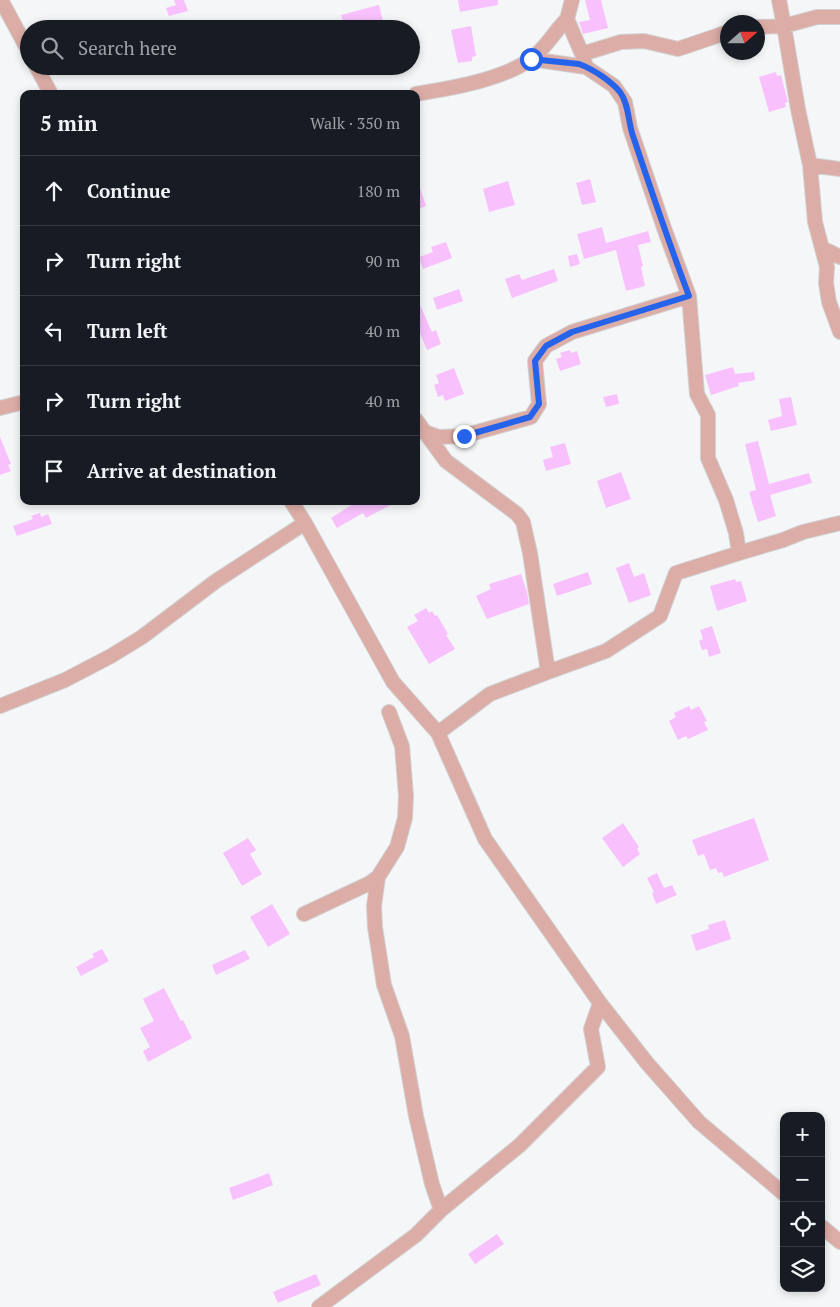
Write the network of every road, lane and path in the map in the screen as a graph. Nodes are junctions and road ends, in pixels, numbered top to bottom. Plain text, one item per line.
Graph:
1 (1, 0) edge
2 (572, 0) edge
3 (778, 0) edge
4 (840, 17) edge
5 (567, 19) junction
6 (784, 26) junction
7 (765, 27) edge
8 (20, 35) edge
9 (720, 35) edge
10 (531, 59) junction
11 (584, 60) junction
12 (41, 75) edge
13 (49, 90) edge
14 (420, 93) edge
15 (810, 165) junction
16 (840, 169) edge
17 (822, 248) junction
18 (840, 258) edge
19 (689, 296) junction
20 (840, 332) edge
21 (20, 403) edge
22 (0, 408) edge
23 (420, 428) edge
24 (420, 429) edge
25 (294, 505) edge
26 (305, 523) junction
27 (840, 523) edge
28 (738, 553) junction
29 (548, 672) junction
30 (0, 706) edge
31 (389, 712) dead end
32 (438, 733) junction
33 (378, 877) junction
34 (304, 914) dead end
35 (600, 1003) junction
36 (780, 1191) edge
37 (441, 1210) junction
38 (825, 1229) edge
39 (840, 1242) edge
40 (319, 1307) edge

1 - 8 street
2 - 5 street
3 - 6 street
4 - 6 street
5 - 10 street
5 - 11 street
6 - 7 street
6 - 15 street
9 - 11 street
10 - 11 street
10 - 14 street
11 - 19 street
12 - 13 street
15 - 16 street
15 - 17 street
17 - 18 street
17 - 20 street
19 - 23 street
19 - 28 street
21 - 22 street
24 - 29 street
25 - 26 street
26 - 30 street
26 - 32 street
27 - 28 street
28 - 29 street
29 - 32 street
31 - 33 street
32 - 35 street
33 - 34 street
33 - 37 street
35 - 36 street
35 - 37 street
37 - 40 street
38 - 39 street

